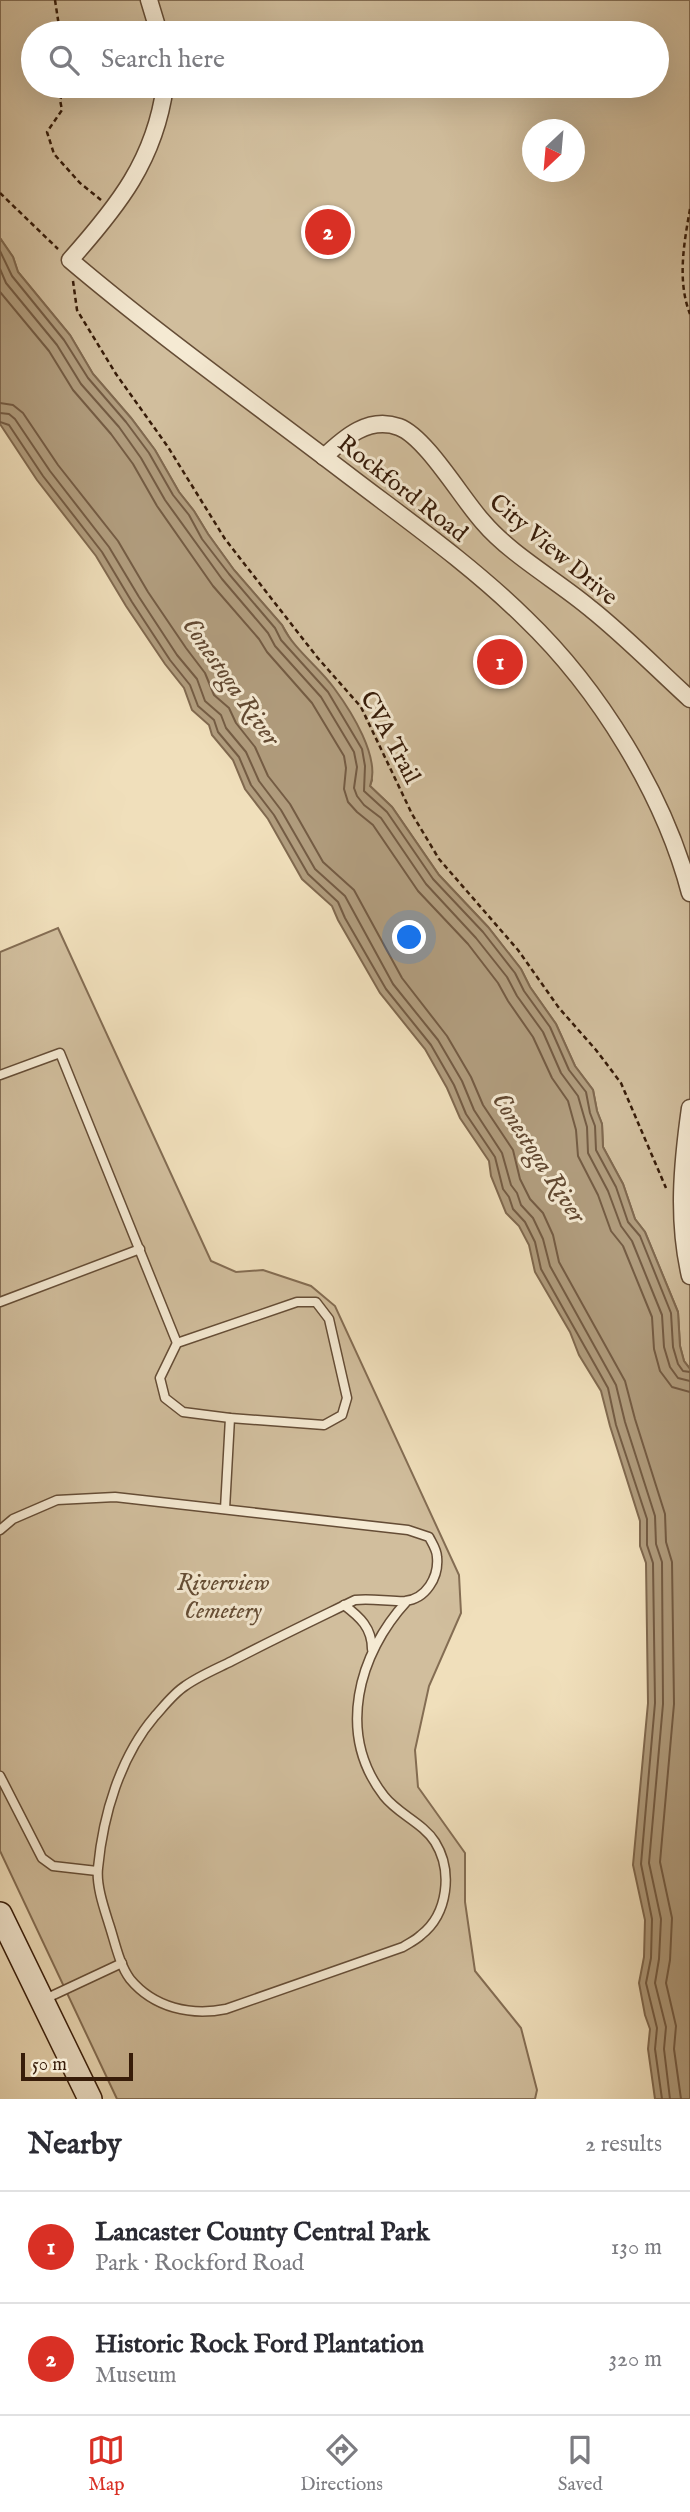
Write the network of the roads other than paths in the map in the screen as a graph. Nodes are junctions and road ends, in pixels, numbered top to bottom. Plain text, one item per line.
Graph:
1 (149, 0) edge
2 (155, 21) edge
3 (163, 98) edge
4 (324, 457) junction
5 (690, 699) edge
6 (690, 893) edge
7 (0, 1075) edge
8 (690, 1108) edge
9 (140, 1249) junction
10 (690, 1276) edge
11 (0, 1302) edge
12 (177, 1343) junction
13 (230, 1418) junction
14 (226, 1509) junction
15 (0, 1530) edge
16 (407, 1601) junction
17 (344, 1605) junction
18 (372, 1652) junction
19 (0, 1776) edge
20 (97, 1871) junction
21 (0, 1914) edge
22 (122, 1963) junction
23 (42, 2001) junction
24 (90, 2099) edge

1 - 2 street
3 - 4 street, Rockford Road
4 - 5 street, City View Drive
4 - 6 street, Rockford Road
7 - 9 lane
8 - 10 street
9 - 11 lane
9 - 12 lane
12 - 13 lane
12 - 13 lane
13 - 14 lane
14 - 15 lane
14 - 16 lane
16 - 17 lane
16 - 18 lane
17 - 18 lane
17 - 20 lane
18 - 22 lane
19 - 20 lane
20 - 22 lane
21 - 23 main road
22 - 23 lane
23 - 24 main road

